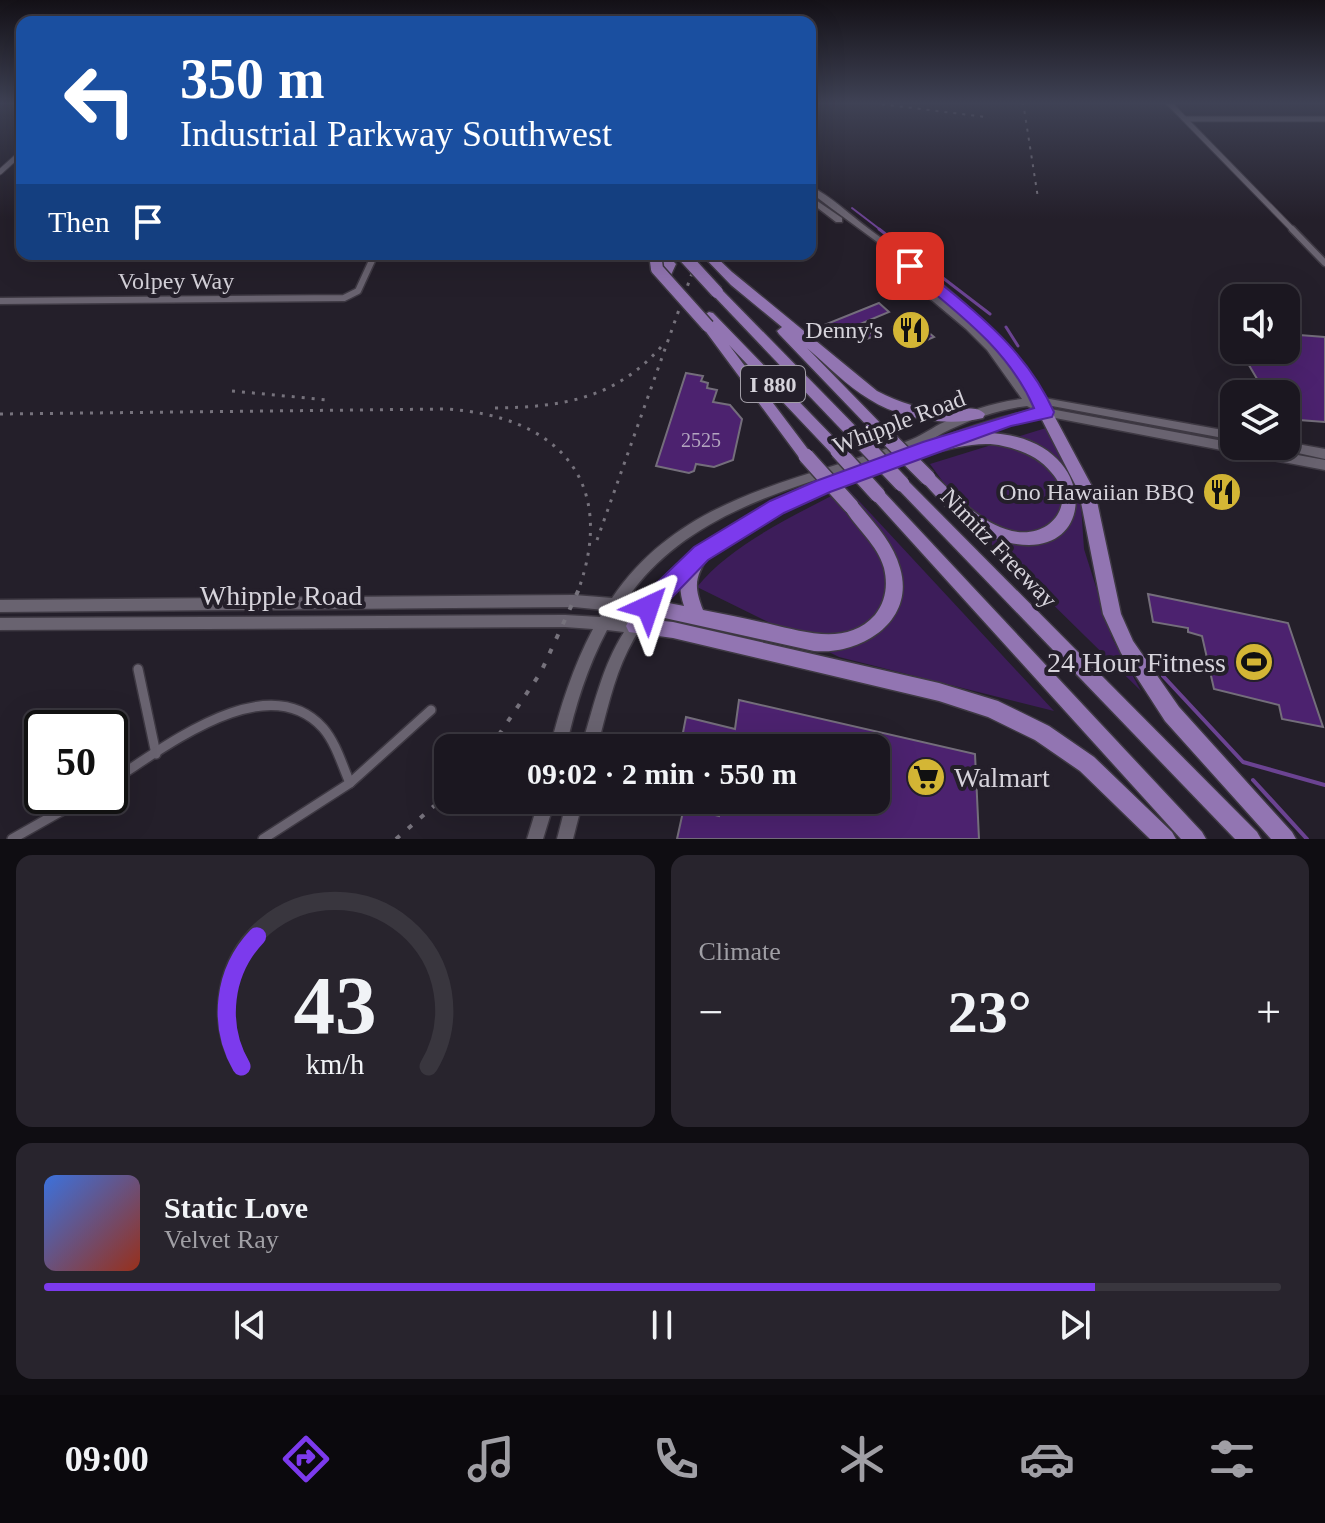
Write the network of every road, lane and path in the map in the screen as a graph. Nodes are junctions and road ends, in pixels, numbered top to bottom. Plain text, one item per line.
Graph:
1 (1207, 141) edge
2 (16, 157) edge
3 (0, 172) edge
4 (816, 194) edge
5 (816, 201) edge
6 (827, 206) junction
7 (372, 260) edge
8 (656, 260) edge
9 (659, 260) edge
10 (688, 260) edge
11 (713, 260) edge
12 (1325, 263) edge
13 (728, 275) junction
14 (0, 301) edge
15 (709, 321) junction
16 (1038, 405) junction
17 (978, 414) junction
18 (1220, 434) edge
19 (930, 447) junction
20 (1300, 449) edge
21 (1325, 454) edge
22 (1325, 465) edge
23 (701, 553) junction
24 (618, 602) junction
25 (0, 606) edge
26 (648, 607) junction
27 (697, 616) junction
28 (604, 622) junction
29 (0, 624) edge
30 (635, 626) junction
31 (138, 669) dead end
32 (431, 710) dead end
33 (561, 734) edge
34 (593, 734) edge
35 (156, 754) junction
36 (128, 771) edge
37 (350, 783) junction
38 (56, 814) edge
39 (543, 814) edge
40 (571, 814) edge
41 (12, 839) edge
42 (263, 839) edge
43 (535, 839) edge
44 (565, 839) edge
45 (1165, 839) edge
46 (1195, 839) edge
47 (1250, 839) edge
48 (1285, 839) edge

1 - 12 street
2 - 3 street
4 - 6 main road
5 - 6 main road
6 - 16 main road
7 - 14 street, Volpey Way
8 - 15 highway, bridge
9 - 15 highway, I 880
10 - 47 highway, Nimitz Freeway / I 880, bridge
11 - 13 highway
13 - 17 highway
13 - 19 highway, bridge
15 - 27 highway, bridge
15 - 46 highway, I 880, bridge
16 - 17 main road, Whipple Road
16 - 18 main road, Whipple Road
16 - 19 main road, Whipple Road
16 - 22 main road, Whipple Road
16 - 48 highway
17 - 24 main road, Whipple Road
19 - 23 main road, Whipple Road
20 - 21 main road
23 - 26 main road, Whipple Road
23 - 27 highway
24 - 25 main road, Whipple Road
24 - 26 main road, Whipple Road
24 - 28 main road
26 - 27 highway
26 - 30 main road, Whipple Road
28 - 29 main road, Whipple Road
28 - 30 main road, Whipple Road
28 - 33 main road
30 - 34 main road
30 - 45 highway
31 - 35 street
32 - 37 street
35 - 36 street
35 - 37 street
37 - 42 street
38 - 41 street
39 - 43 main road
40 - 44 main road

